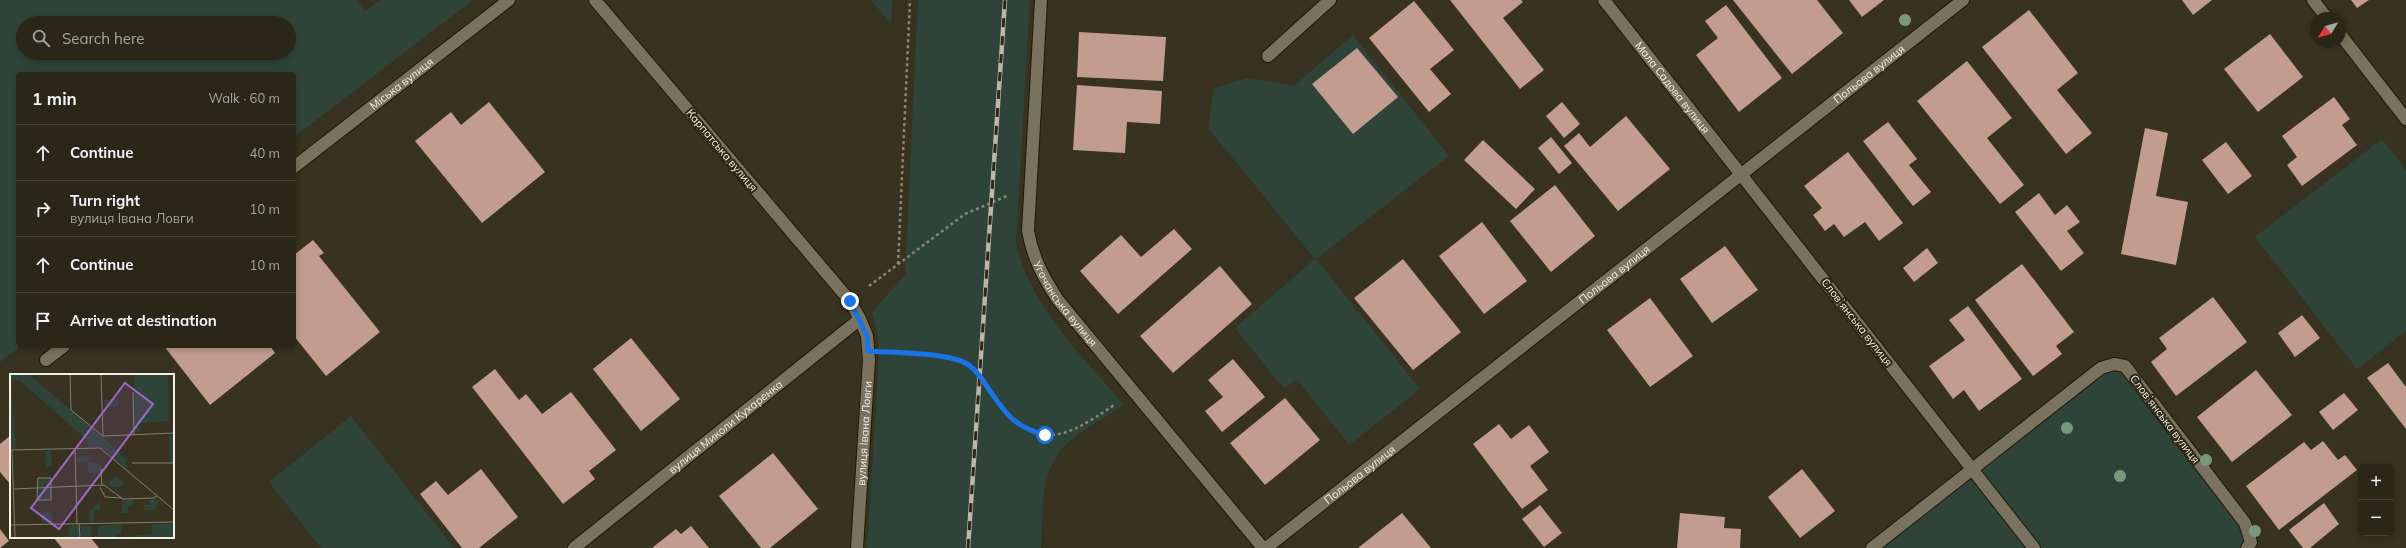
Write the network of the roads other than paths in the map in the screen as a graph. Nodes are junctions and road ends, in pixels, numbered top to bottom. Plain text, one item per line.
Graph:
1 (509, 0) edge
2 (595, 0) edge
3 (1041, 0) edge
4 (1330, 0) edge
5 (1604, 0) edge
6 (1963, 0) edge
7 (2313, 0) edge
8 (2322, 12) edge
9 (2346, 42) edge
10 (1268, 56) dead end
11 (2406, 119) edge
12 (296, 165) edge
13 (1742, 174) junction
14 (860, 319) junction
15 (61, 348) edge
16 (46, 360) dead end
17 (1973, 469) junction
18 (574, 548) edge
19 (857, 548) edge
20 (1263, 548) edge
21 (1266, 548) edge
22 (1872, 548) edge
23 (2034, 548) edge
24 (2247, 548) edge

1 - 12 street, Міська вулиця
2 - 14 street, Карпатська вулиця
3 - 20 street, Угочанська вулиця
4 - 10 street
5 - 13 street, Мала Садова вулиця
6 - 13 street, Польова вулиця
7 - 8 street
9 - 11 street
13 - 17 street, Словʼянська вулиця
13 - 21 street, Польова вулиця
14 - 18 street, вулиця Миколи Кухаренка
14 - 19 street, вулиця Івана Ловги
15 - 16 street
17 - 22 street, Словʼянська вулиця
17 - 23 street, Словʼянська вулиця
17 - 24 street, Словʼянська вулиця

